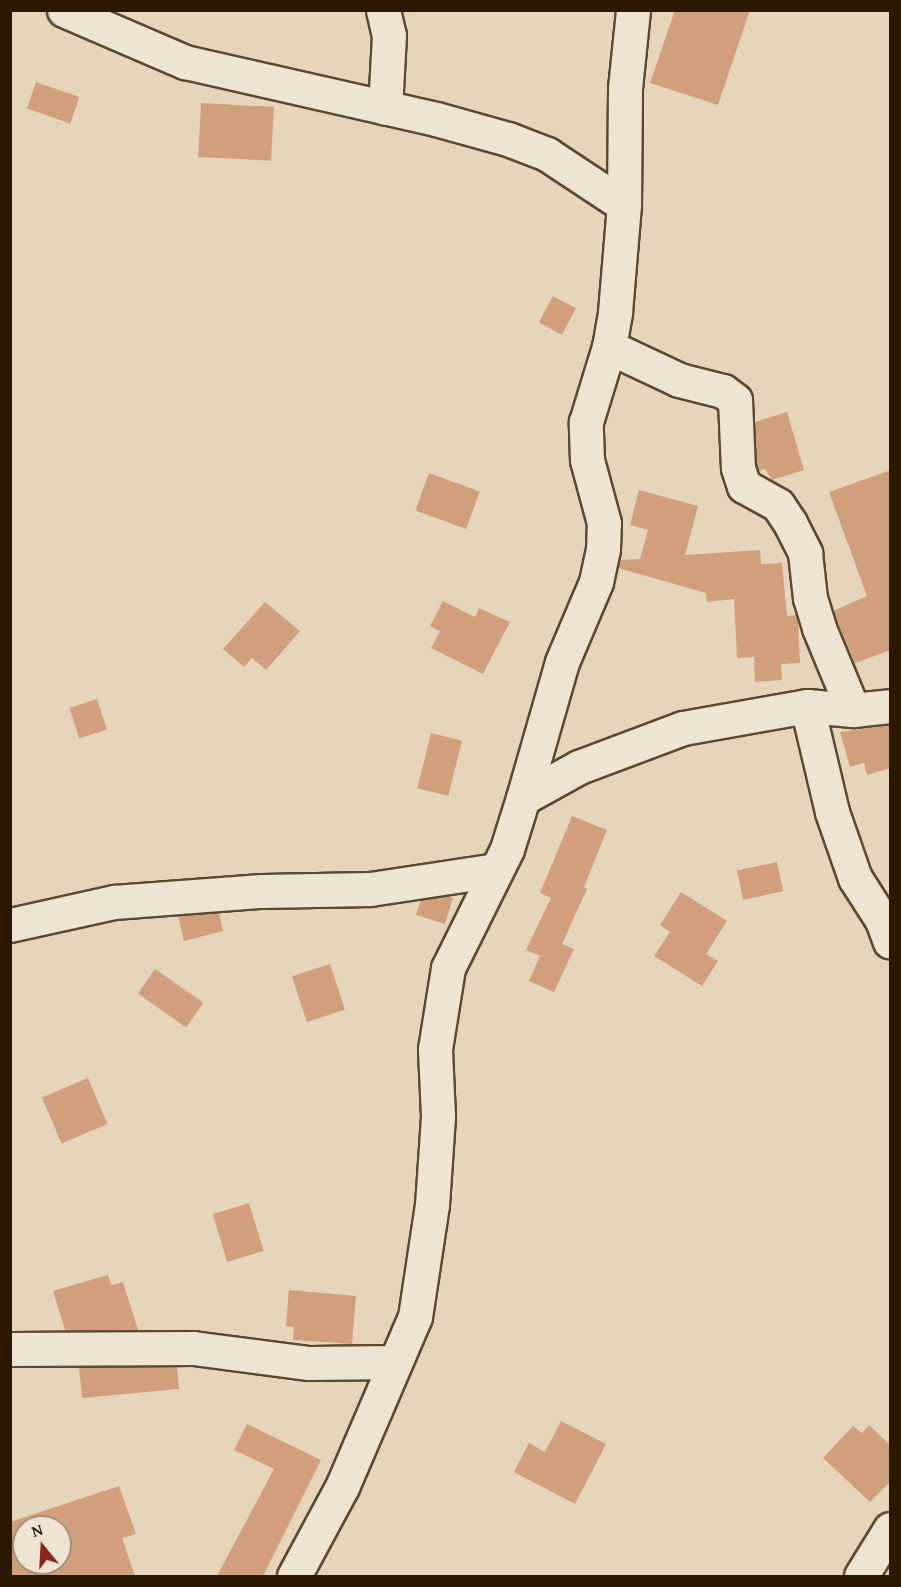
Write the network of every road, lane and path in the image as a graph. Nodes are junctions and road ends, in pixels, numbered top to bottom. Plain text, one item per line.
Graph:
1 (64, 10) edge
2 (383, 10) edge
3 (633, 10) edge
4 (385, 108) junction
5 (624, 205) junction
6 (609, 347) junction
7 (807, 706) junction
8 (891, 706) edge
9 (853, 710) junction
10 (523, 798) junction
11 (495, 870) junction
12 (10, 925) edge
13 (891, 942) edge
14 (10, 1349) edge
15 (395, 1362) junction
16 (891, 1529) edge
17 (294, 1576) edge
18 (861, 1576) edge

1 - 4 street
2 - 4 street
3 - 5 street
4 - 5 street
5 - 6 street
6 - 9 street
6 - 10 street
7 - 9 street
7 - 10 street
7 - 13 street
8 - 9 street
10 - 11 street
11 - 12 street
11 - 15 street
14 - 15 street
15 - 17 street
16 - 18 street

